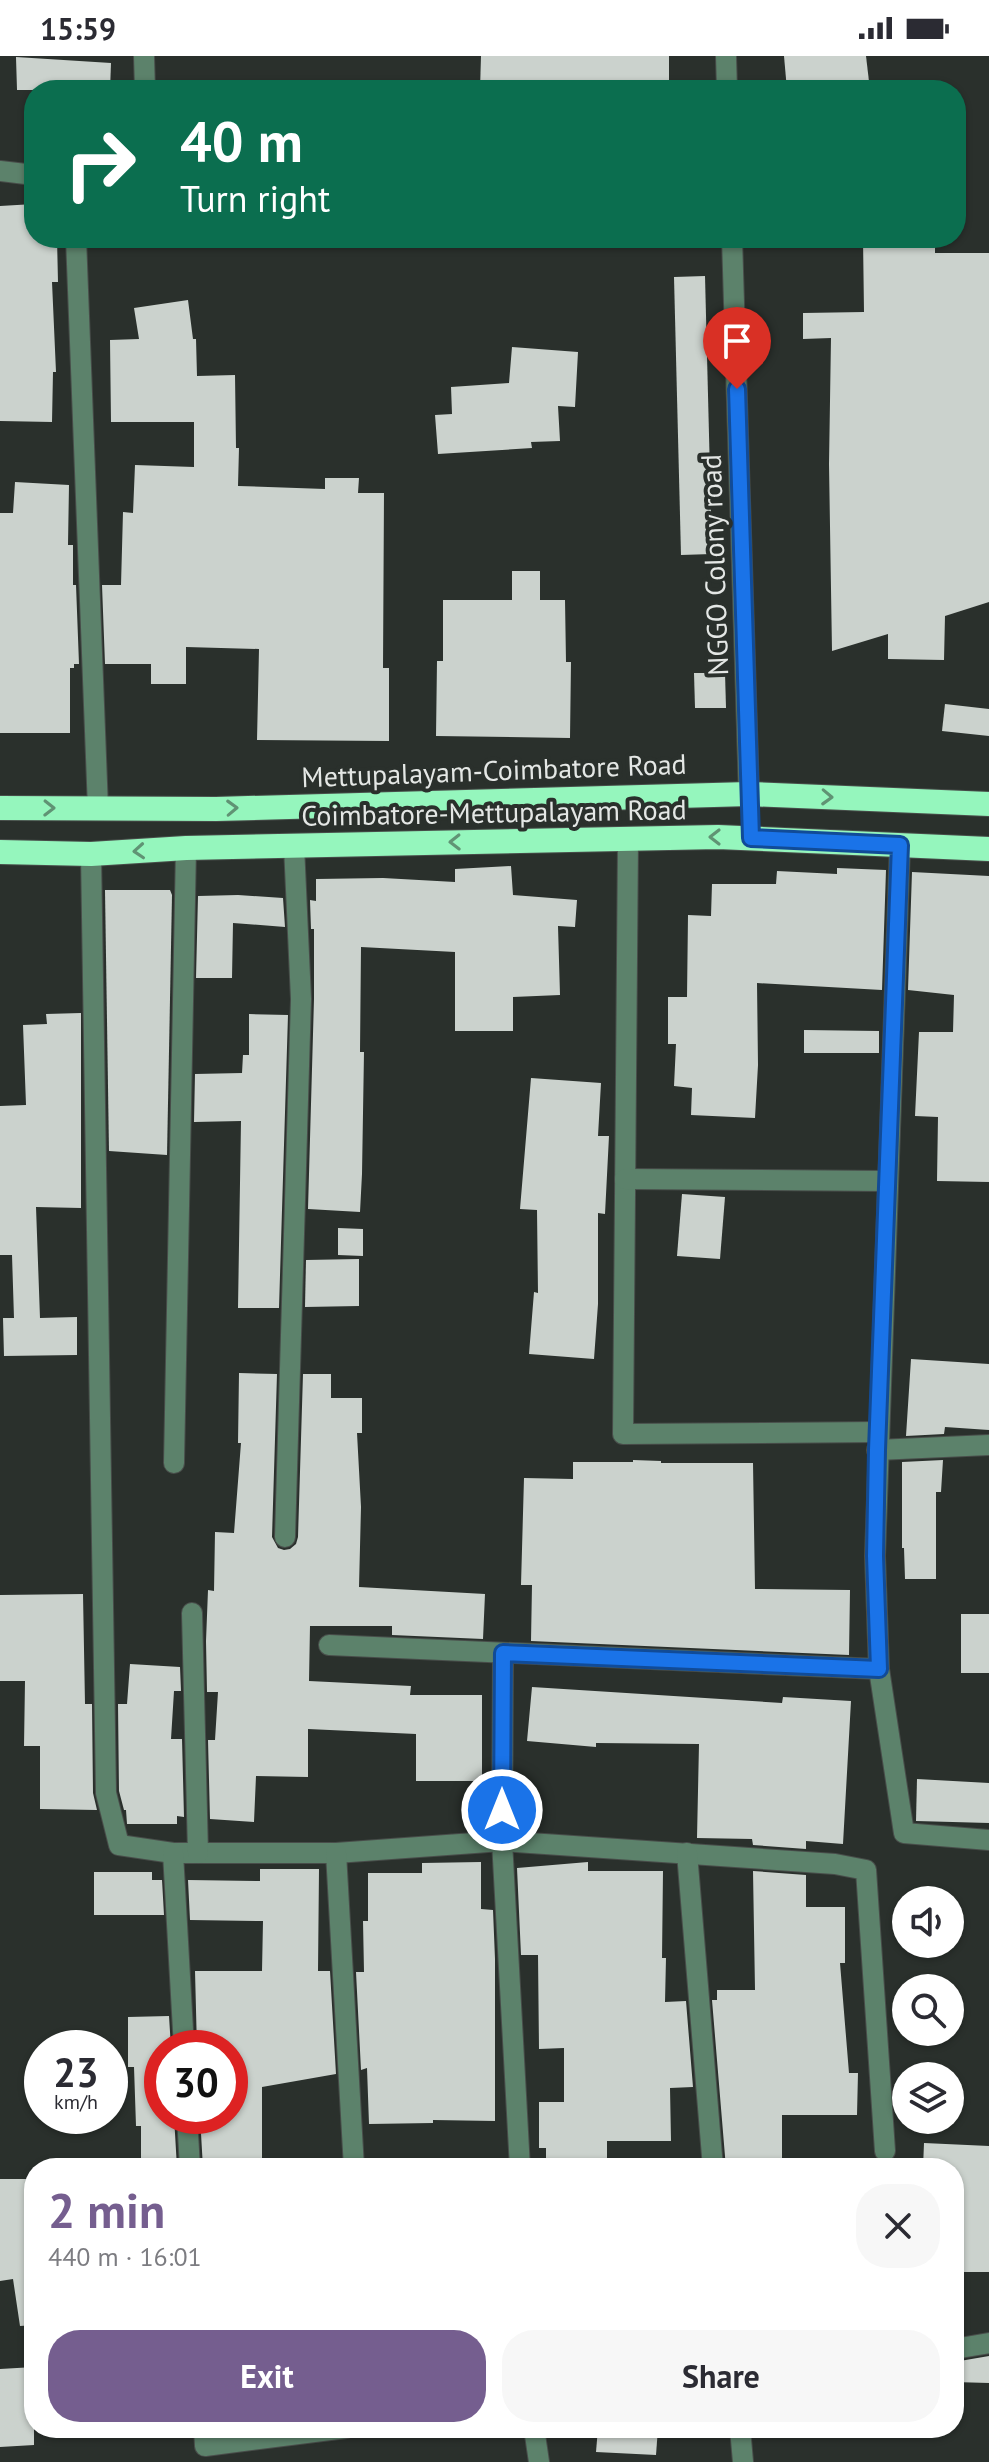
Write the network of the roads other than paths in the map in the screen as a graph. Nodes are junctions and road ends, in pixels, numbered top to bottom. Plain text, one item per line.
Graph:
1 (144, 56) edge
2 (726, 56) edge
3 (145, 80) edge
4 (727, 80) edge
5 (0, 171) edge
6 (24, 174) edge
7 (76, 248) edge
8 (732, 248) edge
9 (749, 794) junction
10 (989, 804) edge
11 (0, 808) edge
12 (98, 809) junction
13 (751, 838) junction
14 (628, 839) junction
15 (900, 845) junction
16 (294, 846) junction
17 (186, 848) junction
18 (989, 849) edge
19 (0, 852) edge
20 (91, 854) junction
21 (625, 1179) junction
22 (887, 1181) junction
23 (878, 1441) junction
24 (989, 1445) edge
25 (174, 1463) dead end
26 (285, 1537) dead end
27 (192, 1613) dead end
28 (329, 1645) dead end
29 (503, 1653) junction
30 (879, 1669) junction
31 (989, 1840) edge
32 (502, 1841) junction
33 (173, 1853) junction
34 (198, 1853) junction
35 (336, 1853) junction
36 (687, 1853) junction
37 (183, 2030) edge
38 (188, 2134) edge
39 (885, 2151) dead end
40 (189, 2158) edge
41 (353, 2158) edge
42 (519, 2158) edge
43 (712, 2158) edge
44 (989, 2343) edge
45 (964, 2347) edge
46 (205, 2438) edge
47 (268, 2438) edge
48 (535, 2438) edge
49 (741, 2438) edge
50 (539, 2462) edge
51 (743, 2462) edge

1 - 3 street
2 - 4 street
5 - 6 street
7 - 12 street
8 - 9 street, NGGO Colony road
9 -> 10 highway, Mettupalayam-Coimbatore Road
12 -> 9 highway, Mettupalayam-Coimbatore Road
9 - 13 highway
11 -> 12 highway, Mettupalayam-Coimbatore Road
13 -> 14 highway, Coimbatore-Mettupalayam Road
13 - 15 highway, Coimbatore-Mettupalayam Road
14 -> 16 highway, Coimbatore-Mettupalayam Road
14 - 21 street
15 - 18 highway, Coimbatore-Mettupalayam Road
15 - 22 street
16 - 17 highway, Coimbatore-Mettupalayam Road
16 - 26 street
17 -> 20 highway, Coimbatore-Mettupalayam Road
17 - 25 street
19 - 20 highway, Coimbatore-Mettupalayam Road
20 - 33 street
21 - 22 street
21 - 23 street
22 - 23 street
23 - 24 street
23 - 30 street
27 - 34 street
28 - 29 street
29 - 30 street
29 - 32 street
30 - 31 street
32 - 35 street
32 - 36 street
32 - 42 street
33 - 34 street
33 - 37 street
34 - 35 street
35 - 41 street
36 - 39 street
36 - 43 street
38 - 40 street
44 - 45 street
46 - 47 street
48 - 50 street
49 - 51 street

